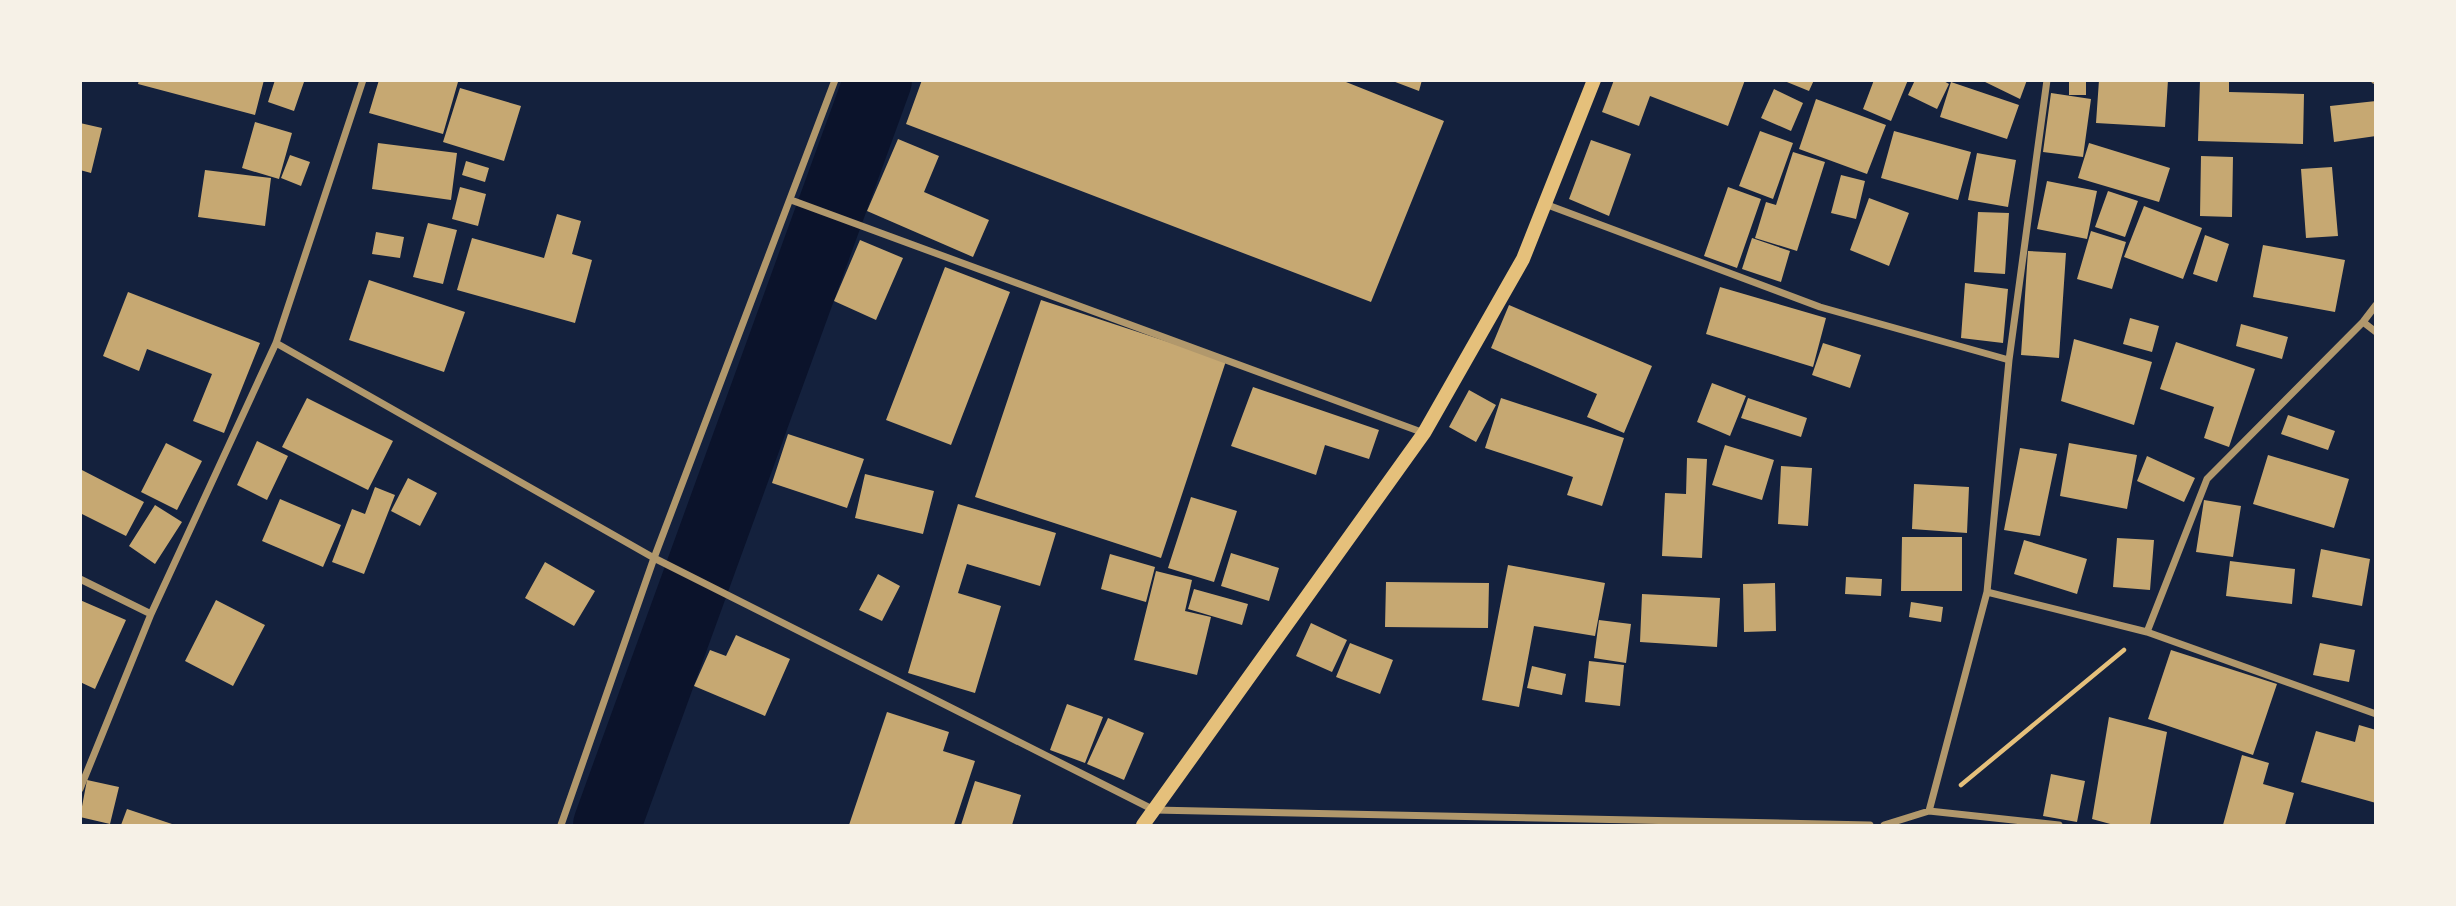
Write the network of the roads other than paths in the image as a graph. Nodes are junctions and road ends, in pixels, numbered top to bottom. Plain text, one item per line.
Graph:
1 (363, 80) edge
2 (835, 80) edge
3 (1594, 80) edge
4 (2047, 80) edge
5 (791, 200) junction
6 (1545, 203) junction
7 (2375, 305) edge
8 (2363, 323) junction
9 (2375, 332) edge
10 (276, 343) junction
11 (2009, 360) junction
12 (1424, 433) junction
13 (654, 558) junction
14 (80, 579) edge
15 (1987, 592) junction
16 (151, 614) junction
17 (2147, 632) junction
18 (2375, 714) edge
19 (80, 789) edge
20 (1154, 810) junction
21 (1929, 811) junction
22 (561, 825) edge
23 (1143, 825) edge
24 (1870, 825) edge
25 (1884, 825) edge
26 (2059, 825) edge

1 - 10 street
2 - 5 street
3 - 6 main road
4 - 11 street
5 - 12 street
5 - 13 street
6 - 11 street
6 - 12 main road
7 - 8 street
8 - 9 street
8 - 17 street
10 - 13 street
10 - 16 street
11 - 15 street
12 - 20 main road
13 - 20 street
13 - 22 street
14 - 16 street
15 - 17 street
15 - 21 street
16 - 19 street
17 - 18 street
20 - 23 main road
20 - 24 street
21 - 25 street
21 - 26 street

